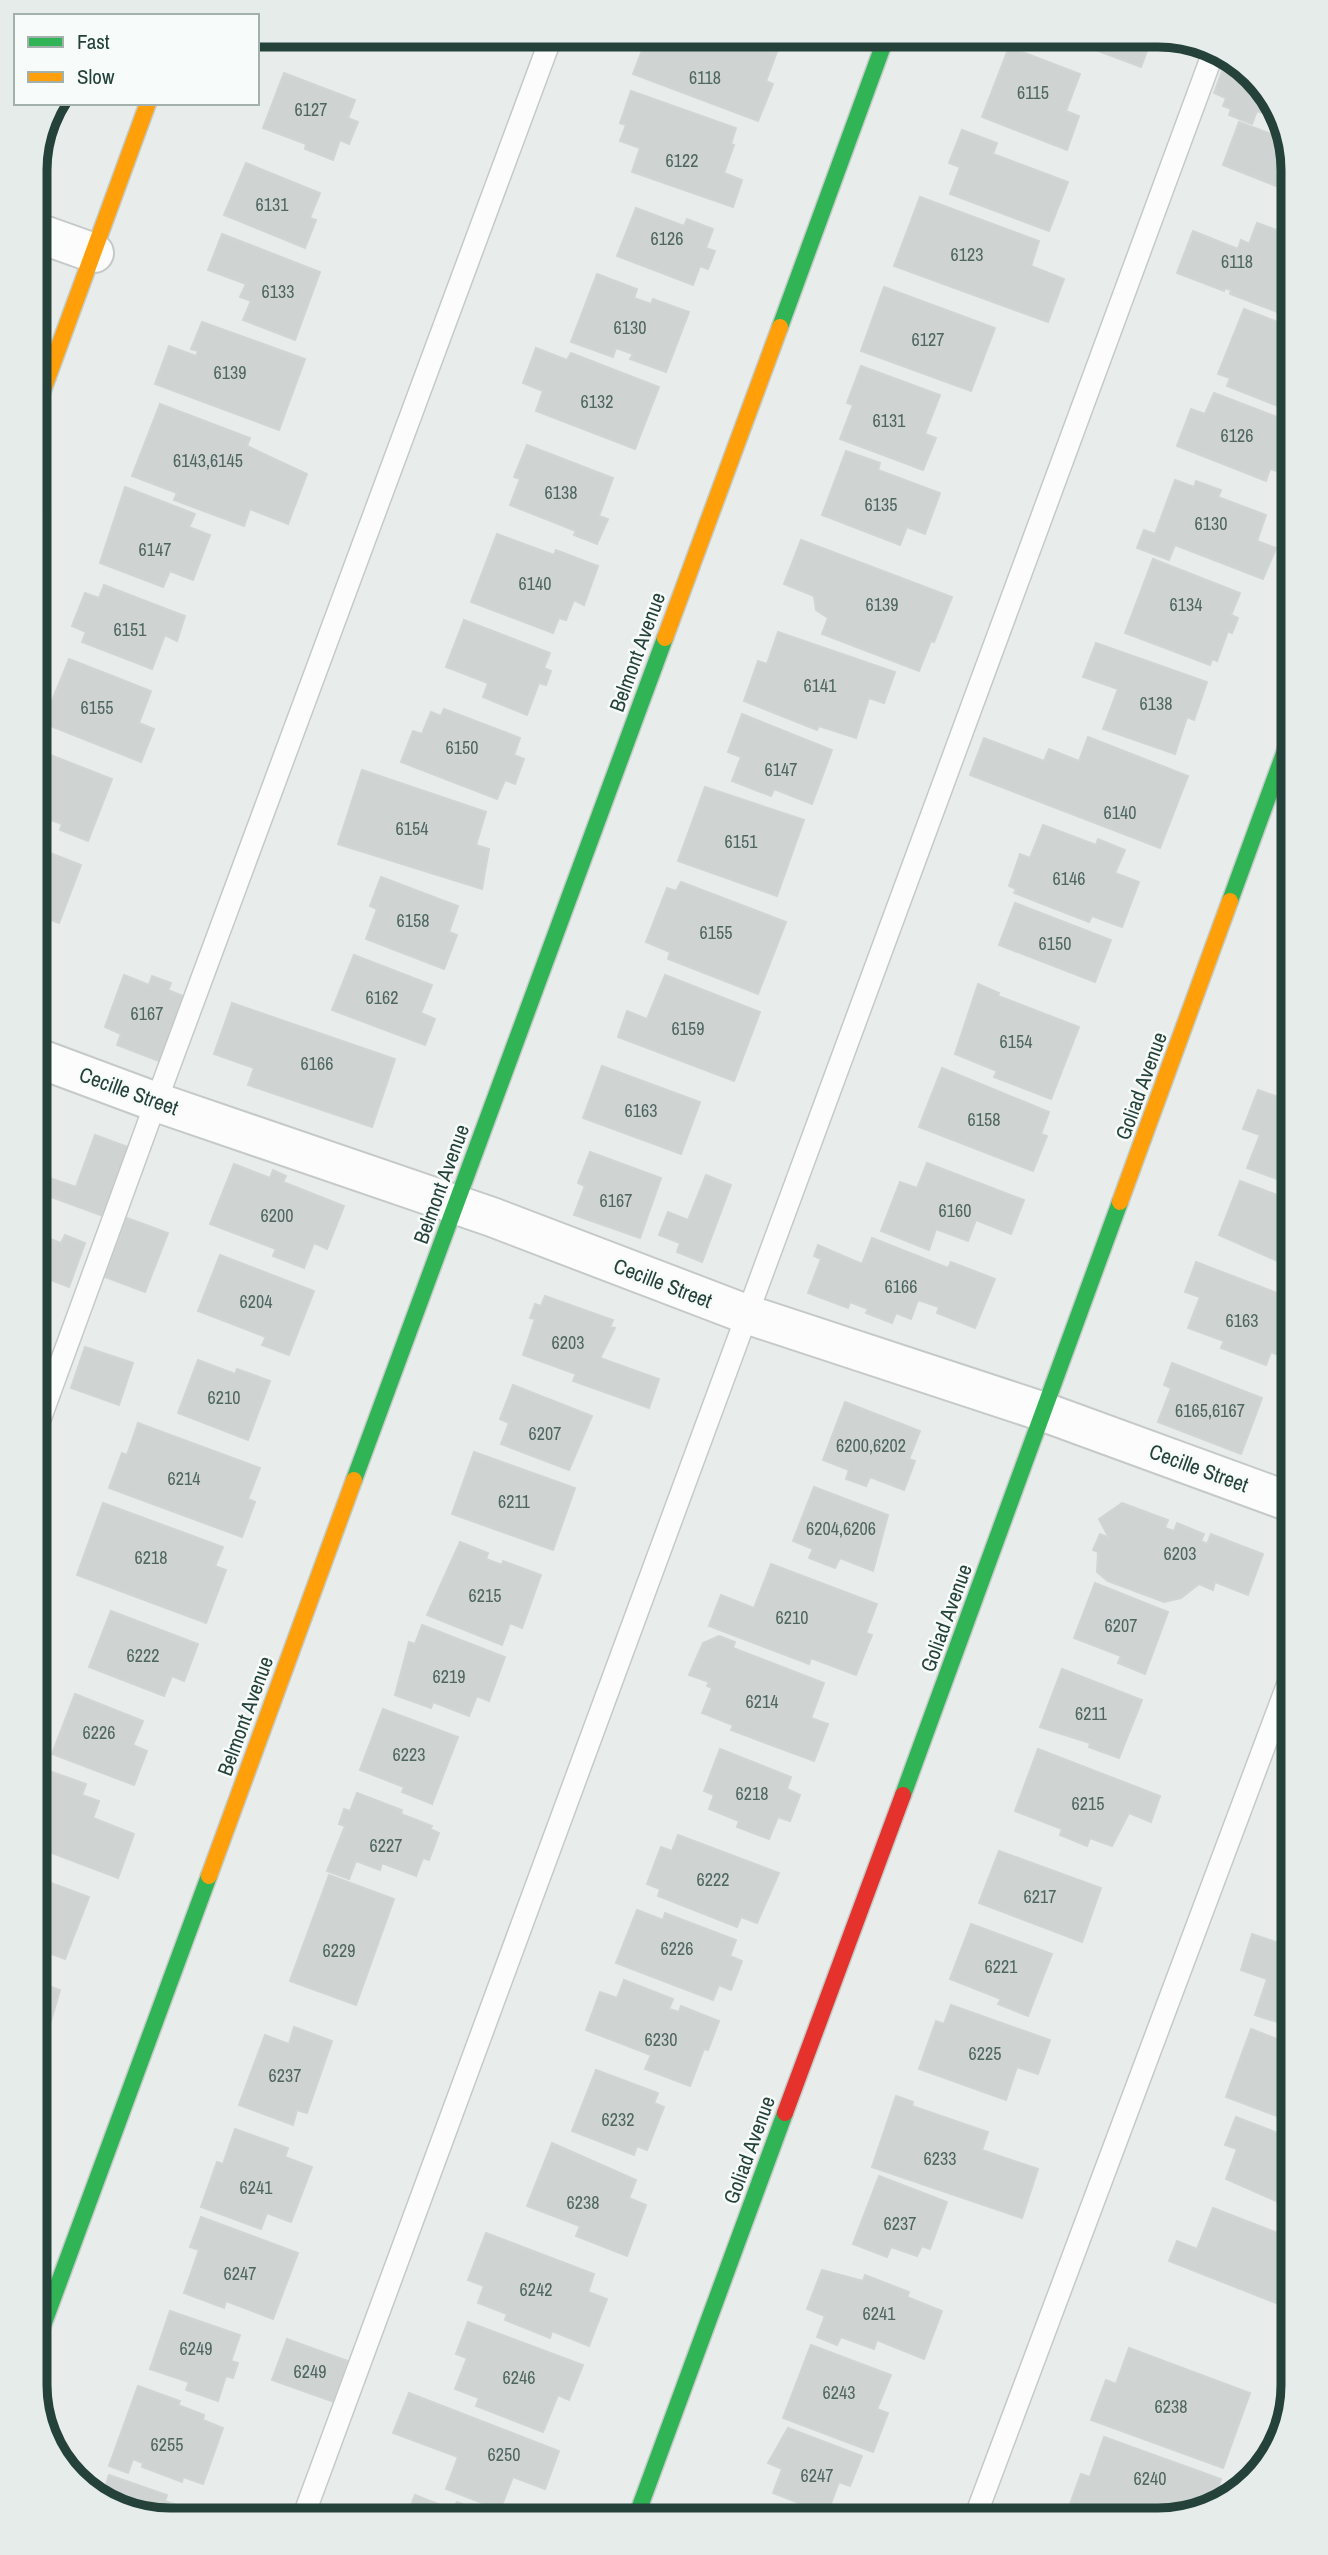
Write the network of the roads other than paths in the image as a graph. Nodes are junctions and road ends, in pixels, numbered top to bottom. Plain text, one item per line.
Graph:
1 (547, 47) edge
2 (882, 48) edge
3 (1211, 59) edge
4 (147, 105) edge
5 (48, 237) edge
6 (94, 253) junction
7 (48, 377) edge
8 (1281, 762) edge
9 (48, 1062) edge
10 (156, 1101) junction
11 (456, 1205) junction
12 (746, 1314) junction
13 (47, 1399) edge
14 (1044, 1412) junction
15 (1281, 1499) edge
16 (1281, 1702) edge
17 (47, 2314) edge
18 (307, 2507) edge
19 (640, 2507) edge
20 (979, 2508) edge

1 - 10 lane
2 - 11 street, Belmont Avenue
3 - 12 lane
4 - 6 street
5 - 6 street
6 - 7 street
8 - 14 street, Goliad Avenue
9 - 10 street, Cecille Street
10 - 11 street, Cecille Street
10 - 13 lane
11 - 12 street, Cecille Street
11 - 17 street, Belmont Avenue
12 - 14 street, Cecille Street
12 - 18 lane
14 - 15 street, Cecille Street
14 - 19 street, Goliad Avenue
16 - 20 lane

